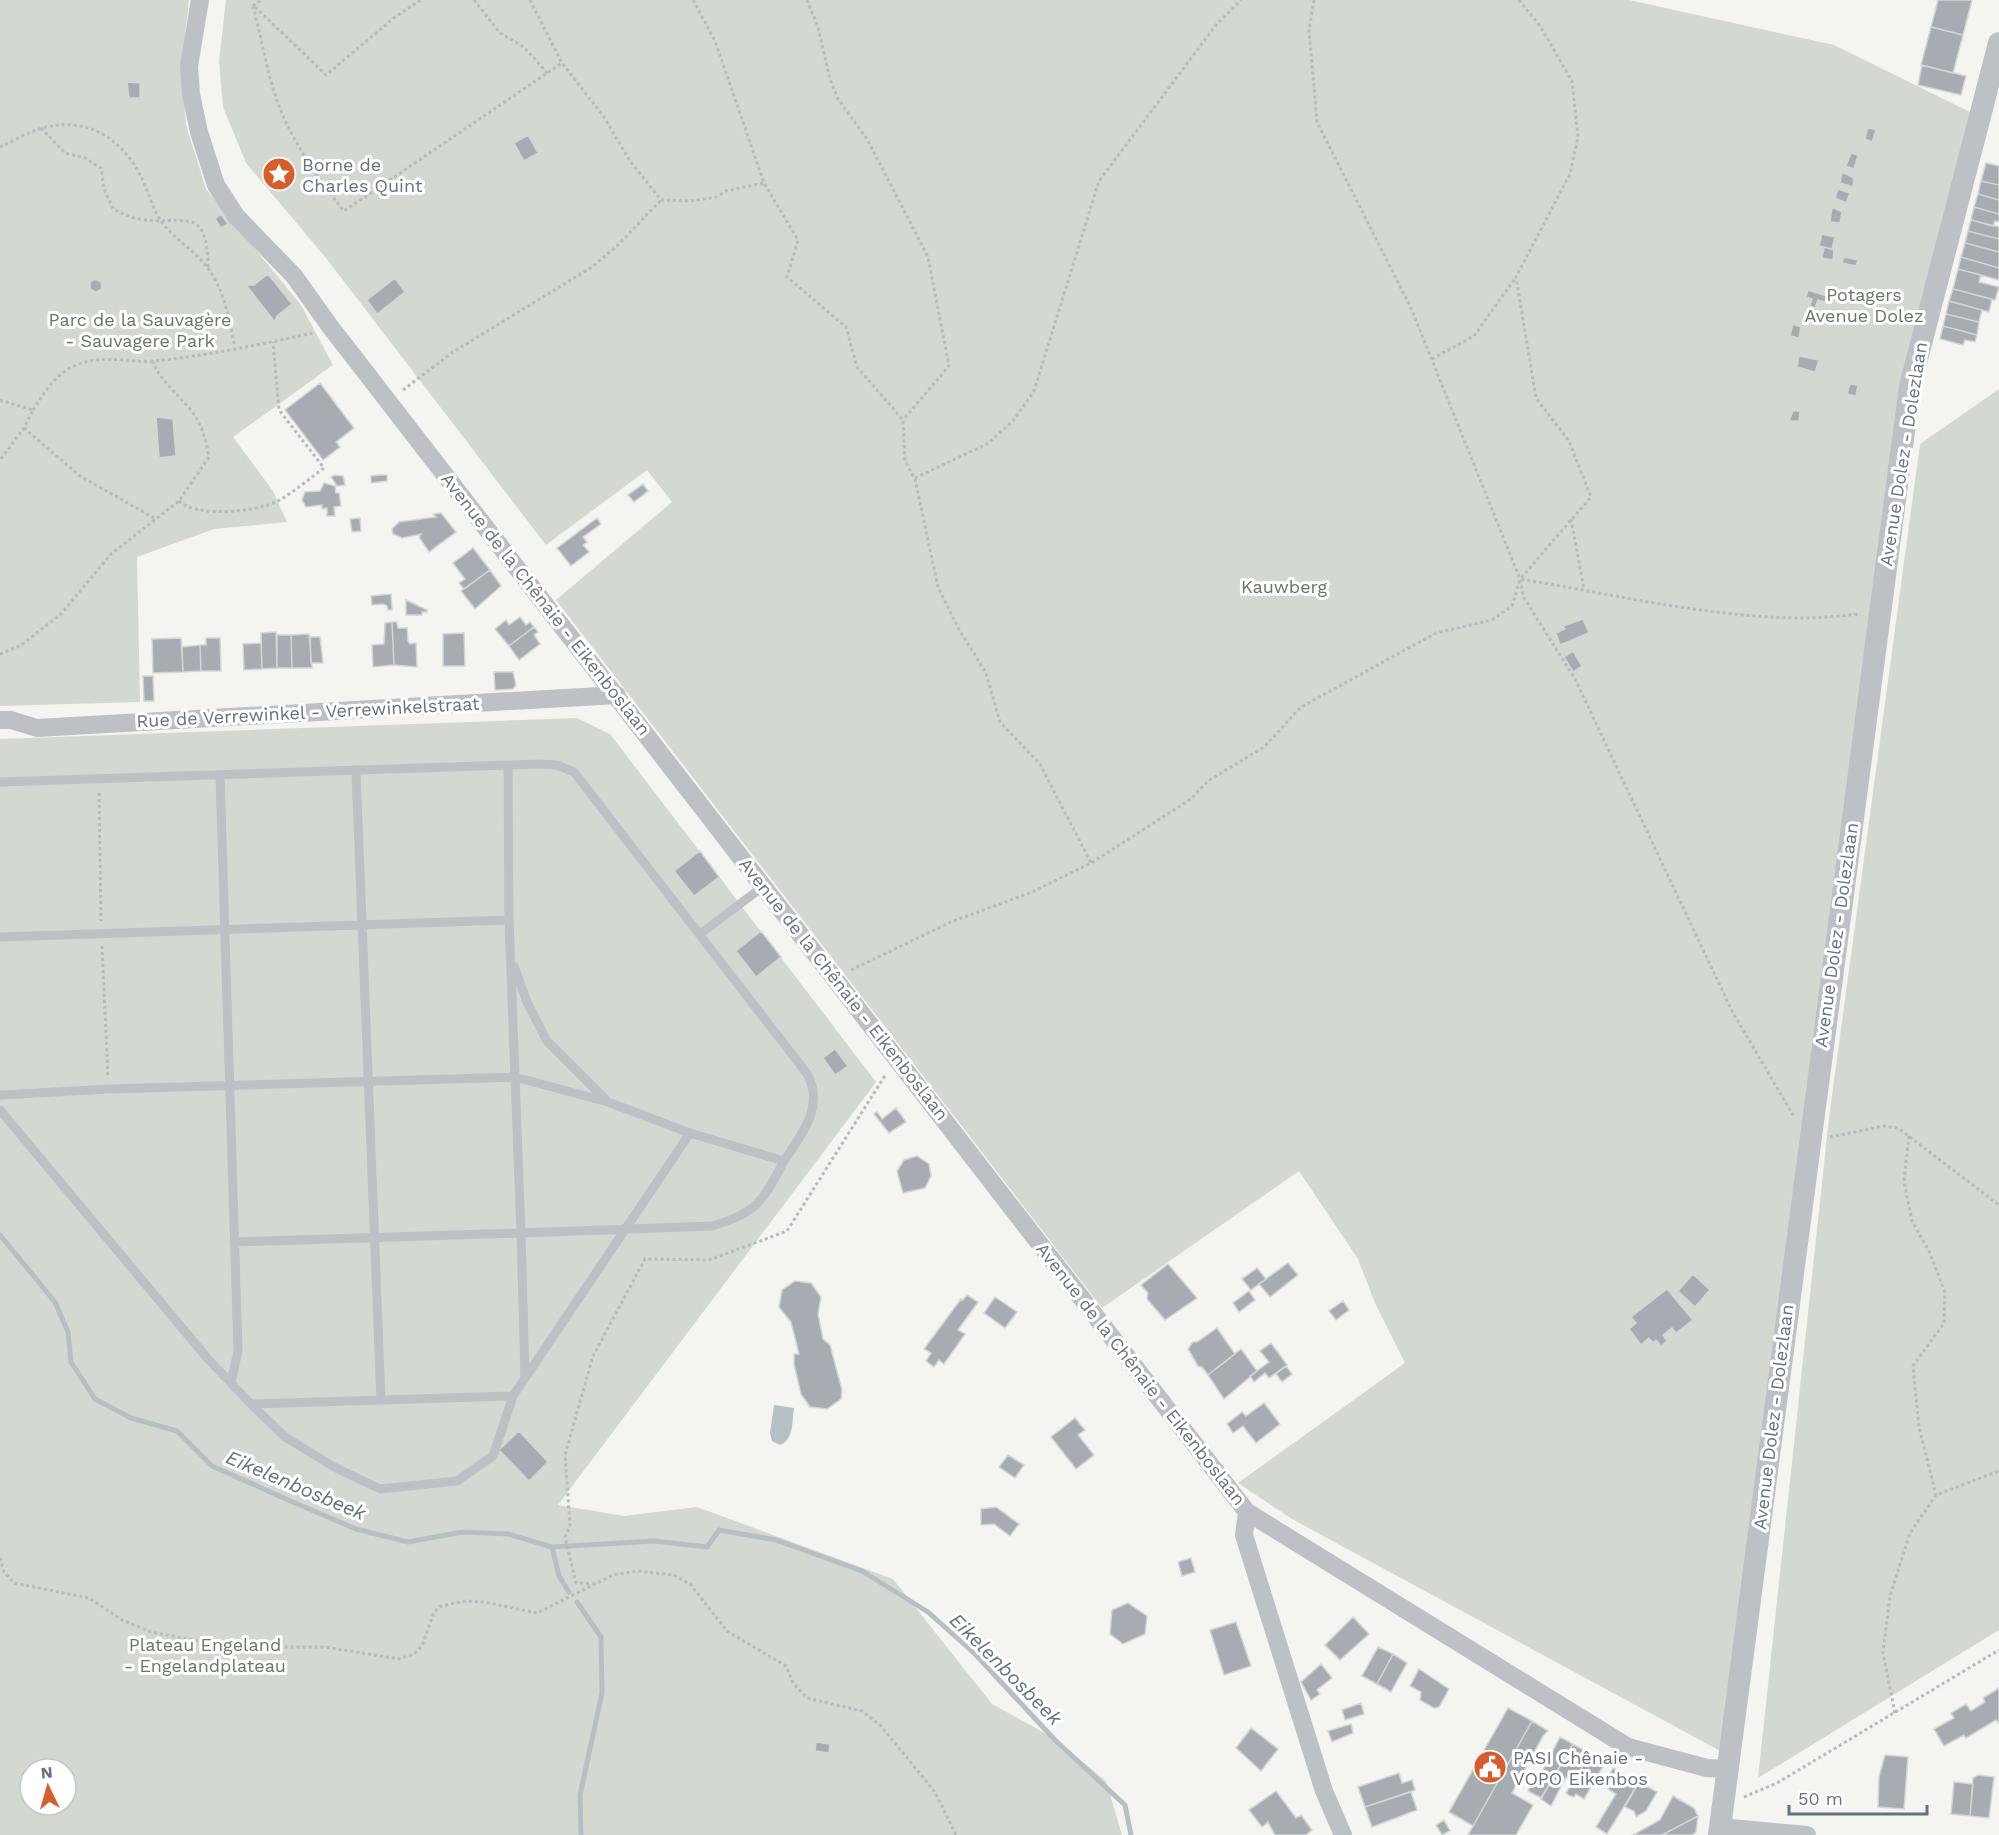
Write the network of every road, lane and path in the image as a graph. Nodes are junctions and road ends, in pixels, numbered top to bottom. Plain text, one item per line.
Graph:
1 (200, 0) edge
2 (261, 0) edge
3 (421, 0) edge
4 (474, 0) edge
5 (530, 0) edge
6 (693, 0) edge
7 (807, 0) edge
8 (1241, 0) edge
9 (1314, 0) edge
10 (1519, 0) edge
11 (253, 6) junction
12 (1999, 43) edge
13 (562, 63) junction
14 (548, 74) junction
15 (41, 128) junction
16 (0, 147) edge
17 (764, 183) junction
18 (661, 200) junction
19 (160, 219) junction
20 (208, 271) junction
21 (1516, 277) junction
22 (329, 325) junction
23 (273, 342) junction
24 (235, 347) junction
25 (1432, 359) junction
26 (152, 361) junction
27 (0, 400) edge
28 (388, 401) junction
29 (33, 410) junction
30 (903, 420) junction
31 (24, 428) junction
32 (0, 460) edge
33 (915, 478) junction
34 (178, 501) junction
35 (154, 518) junction
36 (1571, 519) junction
37 (1520, 579) junction
38 (1584, 589) junction
39 (1880, 613) junction
40 (0, 654) edge
41 (617, 695) junction
42 (0, 720) edge
43 (508, 766) junction
44 (356, 772) junction
45 (220, 776) junction
46 (0, 782) edge
47 (1091, 863) junction
48 (765, 885) junction
49 (509, 920) junction
50 (363, 925) junction
51 (223, 930) junction
52 (700, 934) junction
53 (0, 937) edge
54 (511, 958) junction
55 (835, 977) junction
56 (897, 1057) junction
57 (515, 1077) junction
58 (367, 1081) junction
59 (228, 1085) junction
60 (0, 1095) edge
61 (608, 1102) junction
62 (0, 1110) edge
63 (690, 1133) junction
64 (1810, 1133) junction
65 (1909, 1136) junction
66 (784, 1161) junction
67 (1999, 1205) edge
68 (626, 1230) junction
69 (521, 1233) junction
70 (374, 1238) junction
71 (234, 1242) junction
72 (525, 1377) junction
73 (231, 1383) junction
74 (513, 1396) junction
75 (381, 1400) junction
76 (251, 1404) junction
77 (1999, 1471) edge
78 (1936, 1495) junction
79 (1247, 1512) junction
80 (0, 1558) edge
81 (598, 1584) junction
82 (1999, 1650) edge
83 (1895, 1713) junction
84 (1727, 1769) junction
85 (1724, 1798) junction
86 (1719, 1831) edge
87 (1761, 1832) edge
88 (956, 1835) edge
89 (1343, 1835) edge
90 (1807, 1835) edge

1 - 22 street, Avenue de la Chênaie - Eikenboslaan
2 - 11 path
3 - 11 path
4 - 14 path
5 - 13 path
6 - 17 path
7 - 30 path
8 - 33 path
9 - 25 path
10 - 21 path
11 - 14 path
12 - 39 street, Avenue Dolez - Dolezlaan
13 - 14 path
13 - 18 path
15 - 16 path
15 - 19 path
15 - 19 path
17 - 18 path
17 - 30 path
18 - 28 path
19 - 20 path
19 - 20 path
20 - 24 path
21 - 25 path
21 - 36 path
22 - 23 path
22 - 28 street, Avenue de la Chênaie - Eikenboslaan
23 - 24 path
23 - 34 path
24 - 26 path
25 - 37 path
26 - 29 path
26 - 34 path
27 - 29 path
28 - 41 street, Avenue de la Chênaie - Eikenboslaan
29 - 31 path
30 - 33 path
31 - 32 path
31 - 35 path
33 - 47 path
34 - 35 path
35 - 40 path
36 - 37 path
36 - 38 path
37 - 38 path
37 - 47 path
37 - 64 path
38 - 39 path
39 - 64 street, Avenue Dolez - Dolezlaan
41 - 42 street, Rue de Verrewinkel - Verrewinkelstraat
41 - 48 street, Avenue de la Chênaie - Eikenboslaan
43 - 44 lane
43 - 49 lane
43 - 52 lane
44 - 45 lane
44 - 50 lane
45 - 46 lane
45 - 51 lane
47 - 55 path
48 - 52 lane
48 - 55 street, Avenue de la Chênaie - Eikenboslaan
49 - 50 lane
49 - 54 lane
50 - 51 lane
50 - 58 lane
51 - 53 lane
51 - 59 lane
52 - 66 lane
54 - 57 lane
54 - 61 lane
55 - 56 street, Avenue de la Chênaie - Eikenboslaan
56 - 79 street, Avenue de la Chênaie - Eikenboslaan
56 - 81 path
57 - 58 lane
57 - 61 lane
57 - 69 lane
58 - 59 lane
58 - 70 lane
59 - 60 lane
59 - 71 lane
61 - 63 lane
62 - 73 lane
63 - 66 lane
63 - 68 lane
64 - 65 path
64 - 84 street, Avenue Dolez - Dolezlaan
65 - 67 path
65 - 78 path
66 - 68 lane
68 - 69 lane
68 - 72 lane
69 - 70 lane
69 - 72 lane
70 - 71 lane
70 - 75 lane
71 - 73 lane
72 - 74 lane
73 - 76 lane
74 - 75 lane
74 - 76 lane
75 - 76 lane
77 - 78 path
78 - 83 path
79 - 84 street, Avenue de la Chênaie - Eikenboslaan
79 - 89 street
80 - 81 path
81 - 88 path
82 - 83 path
83 - 85 path
84 - 85 street, Avenue Dolez - Dolezlaan
85 - 86 street, Avenue Dolez - Dolezlaan
86 - 87 street
87 - 90 street

